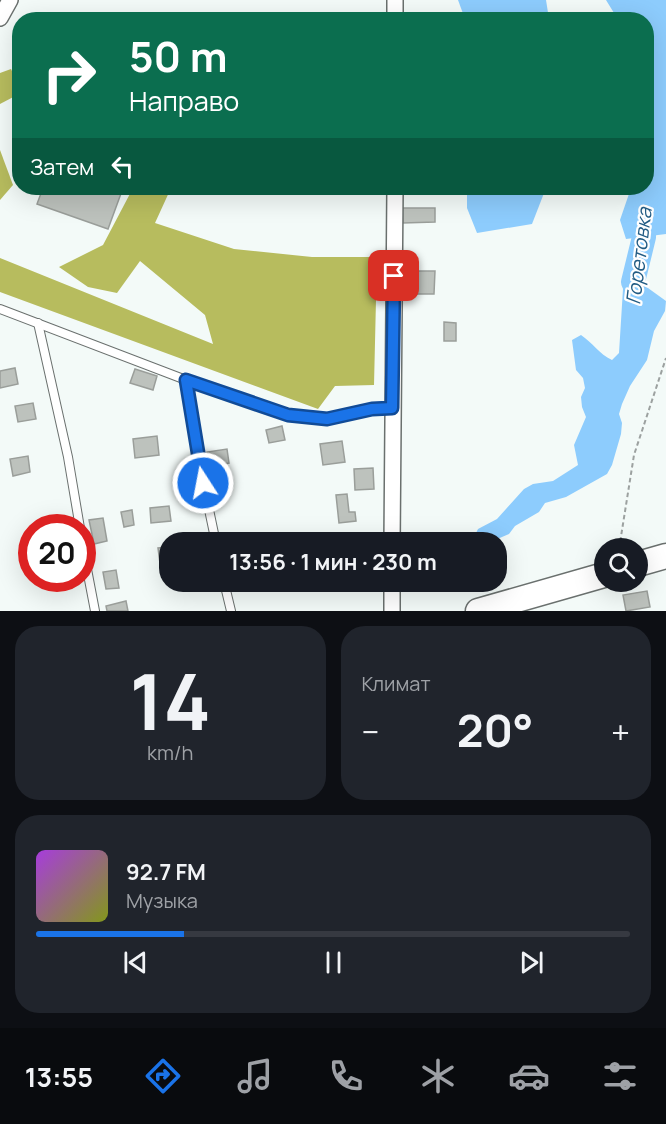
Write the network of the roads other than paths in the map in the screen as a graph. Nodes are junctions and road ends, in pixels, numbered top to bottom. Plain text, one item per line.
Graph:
1 (10, 0) edge
2 (0, 18) edge
3 (395, 195) edge
4 (0, 309) edge
5 (38, 323) junction
6 (186, 380) junction
7 (392, 408) junction
8 (78, 514) edge
9 (214, 532) edge
10 (392, 532) edge
11 (666, 556) edge
12 (648, 561) edge
13 (594, 578) edge
14 (91, 592) edge
15 (226, 592) edge
16 (392, 592) edge
17 (95, 611) edge
18 (231, 611) edge
19 (392, 611) edge
20 (478, 611) edge

1 - 2 street
3 - 7 street
4 - 5 lane
5 - 6 lane
5 - 8 lane
6 - 7 lane
6 - 9 lane
7 - 10 street
11 - 12 main road
13 - 20 main road
14 - 17 lane
15 - 18 lane
16 - 19 street

